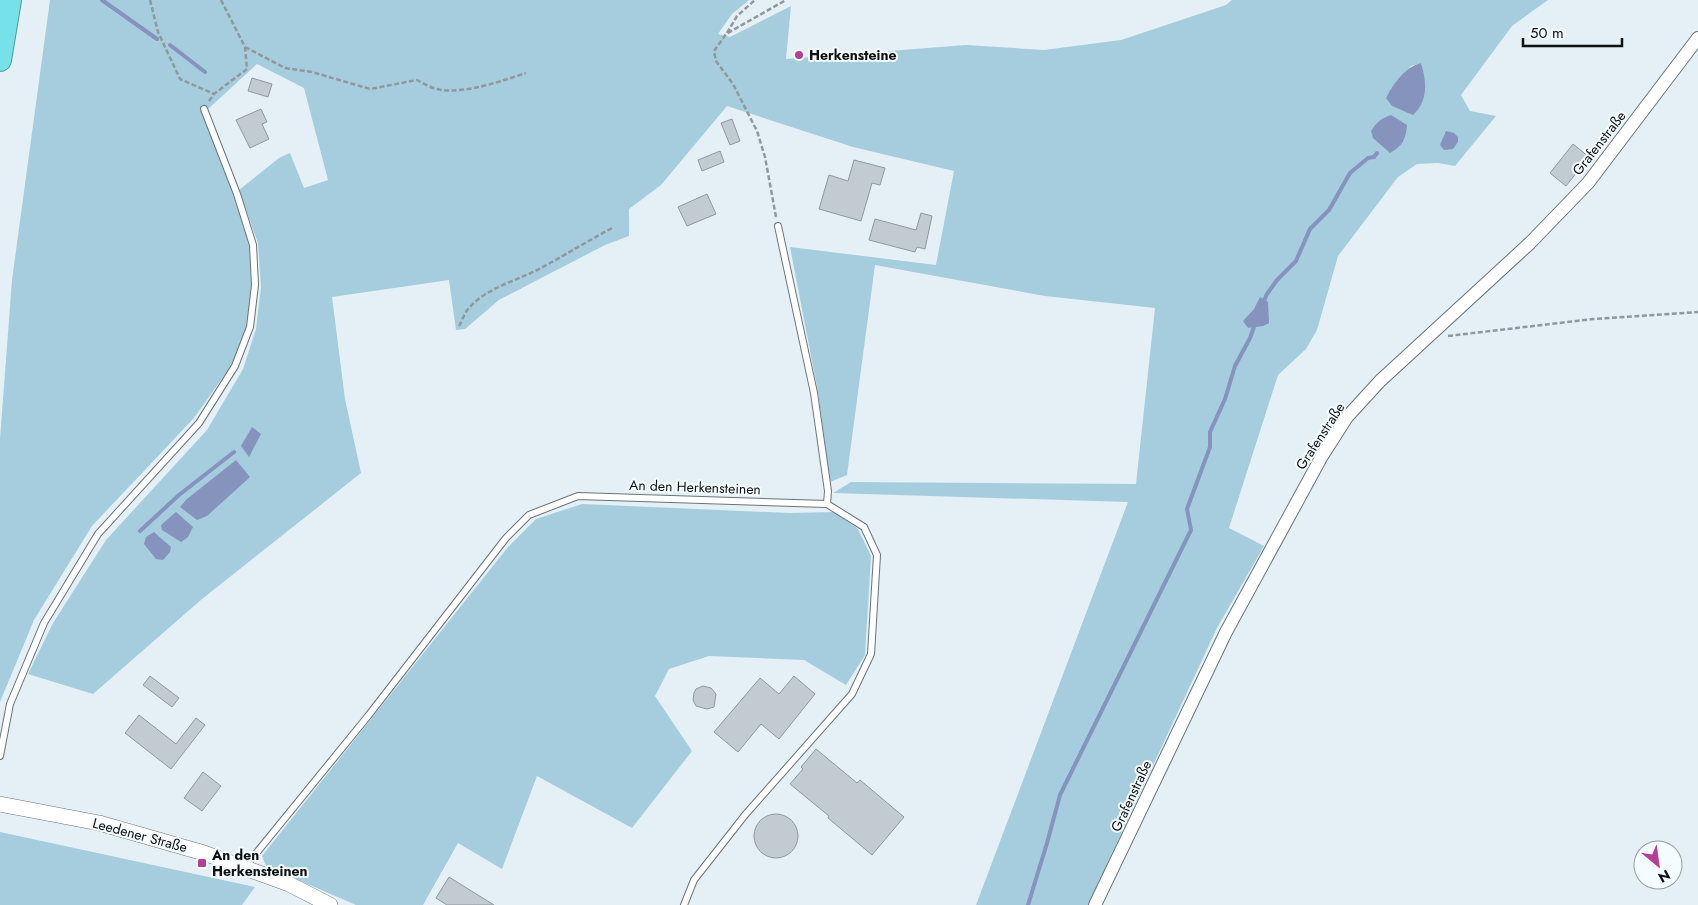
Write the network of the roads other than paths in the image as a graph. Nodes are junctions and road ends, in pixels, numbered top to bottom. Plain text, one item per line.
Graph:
1 (10, 0) edge
2 (1698, 38) edge
3 (0, 60) edge
4 (204, 109) road end
5 (778, 226) road end
6 (827, 504) junction
7 (0, 756) edge
8 (0, 804) edge
9 (245, 867) junction
10 (330, 905) edge
11 (684, 905) edge
12 (1095, 905) edge

1 - 3 highway
2 - 12 street, Grafenstraße
4 - 7 lane
5 - 6 lane
6 - 9 lane, An den Herkensteinen
6 - 11 lane
8 - 9 street, Leedener Straße
9 - 10 street, Leedener Straße

